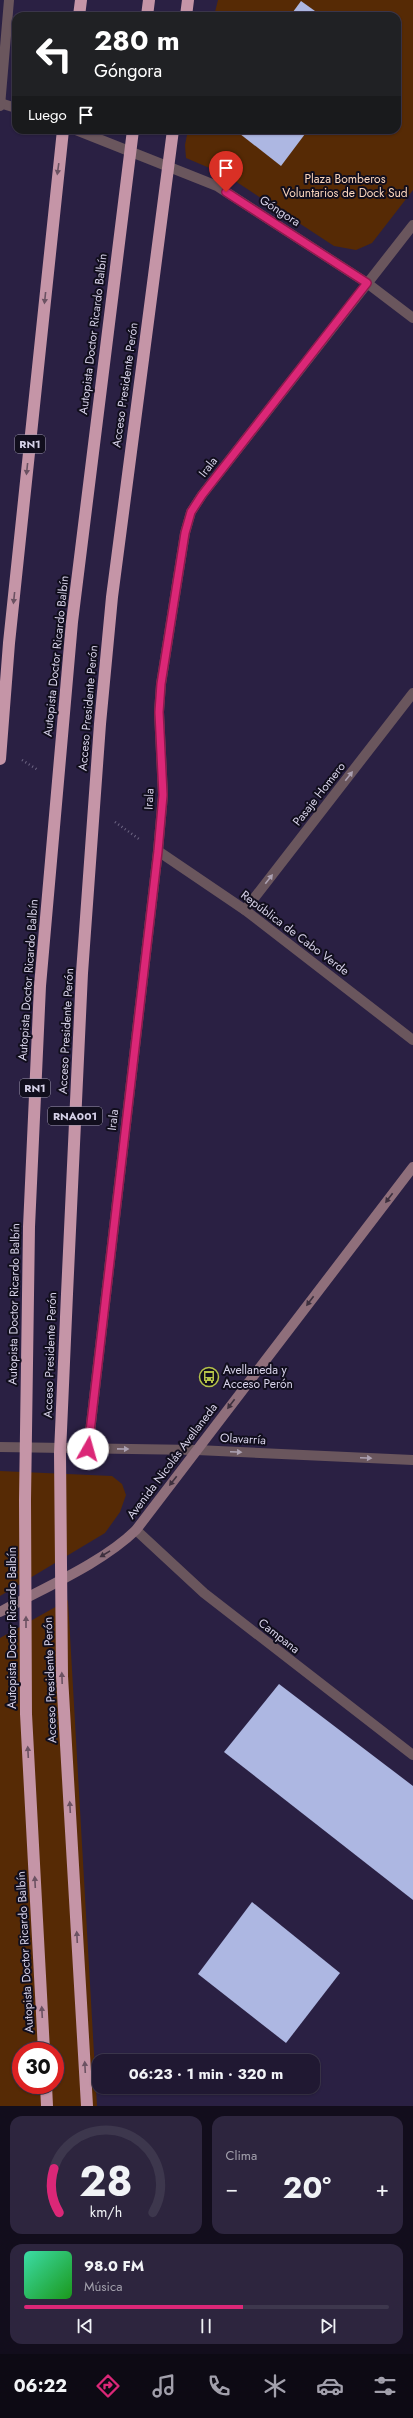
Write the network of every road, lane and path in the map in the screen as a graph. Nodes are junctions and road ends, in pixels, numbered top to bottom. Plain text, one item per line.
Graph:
1 (9, 0) edge
2 (81, 0) edge
3 (149, 0) edge
4 (188, 0) edge
5 (80, 12) edge
6 (148, 12) edge
7 (186, 12) edge
8 (0, 104) edge
9 (12, 107) edge
10 (64, 134) edge
11 (86, 134) edge
12 (133, 134) edge
13 (172, 134) edge
14 (413, 225) edge
15 (367, 283) junction
16 (413, 318) edge
17 (413, 693) edge
18 (0, 759) edge
19 (158, 851) junction
20 (245, 910) junction
21 (413, 1040) edge
22 (413, 1167) edge
23 (0, 1447) edge
24 (88, 1449) junction
25 (197, 1450) junction
26 (413, 1460) edge
27 (136, 1530) junction
28 (0, 1612) edge
29 (413, 1755) edge
30 (44, 2042) edge
31 (46, 2094) edge
32 (47, 2106) edge
33 (87, 2106) edge

1 - 8 street
2 - 5 highway
3 - 6 highway
4 - 7 highway
8 - 9 street
10 -> 18 highway, RN1, bridge
11 - 15 street, Góngora
30 -> 12 highway, Autopista Doctor Ricardo Balbín / RN1, bridge
33 -> 13 highway, Acceso Presidente Perón / RNA001, bridge
14 - 15 street, Irala
15 - 16 street, Góngora
15 - 19 street, Irala
20 -> 17 street, Pasaje Homero
19 - 20 street, República de Cabo Verde
19 - 24 street, Irala
20 - 21 street, República de Cabo Verde
22 -> 25 main road, Avenida Nicolás Avellaneda
23 - 24 street, Olavarría
24 -> 25 street, Olavarría
25 -> 26 street, Olavarría
25 -> 27 main road, Avenida Nicolás Avellaneda
27 -> 28 main road, Avenida Nicolás Avellaneda
27 - 29 street, Campana
31 - 32 highway

